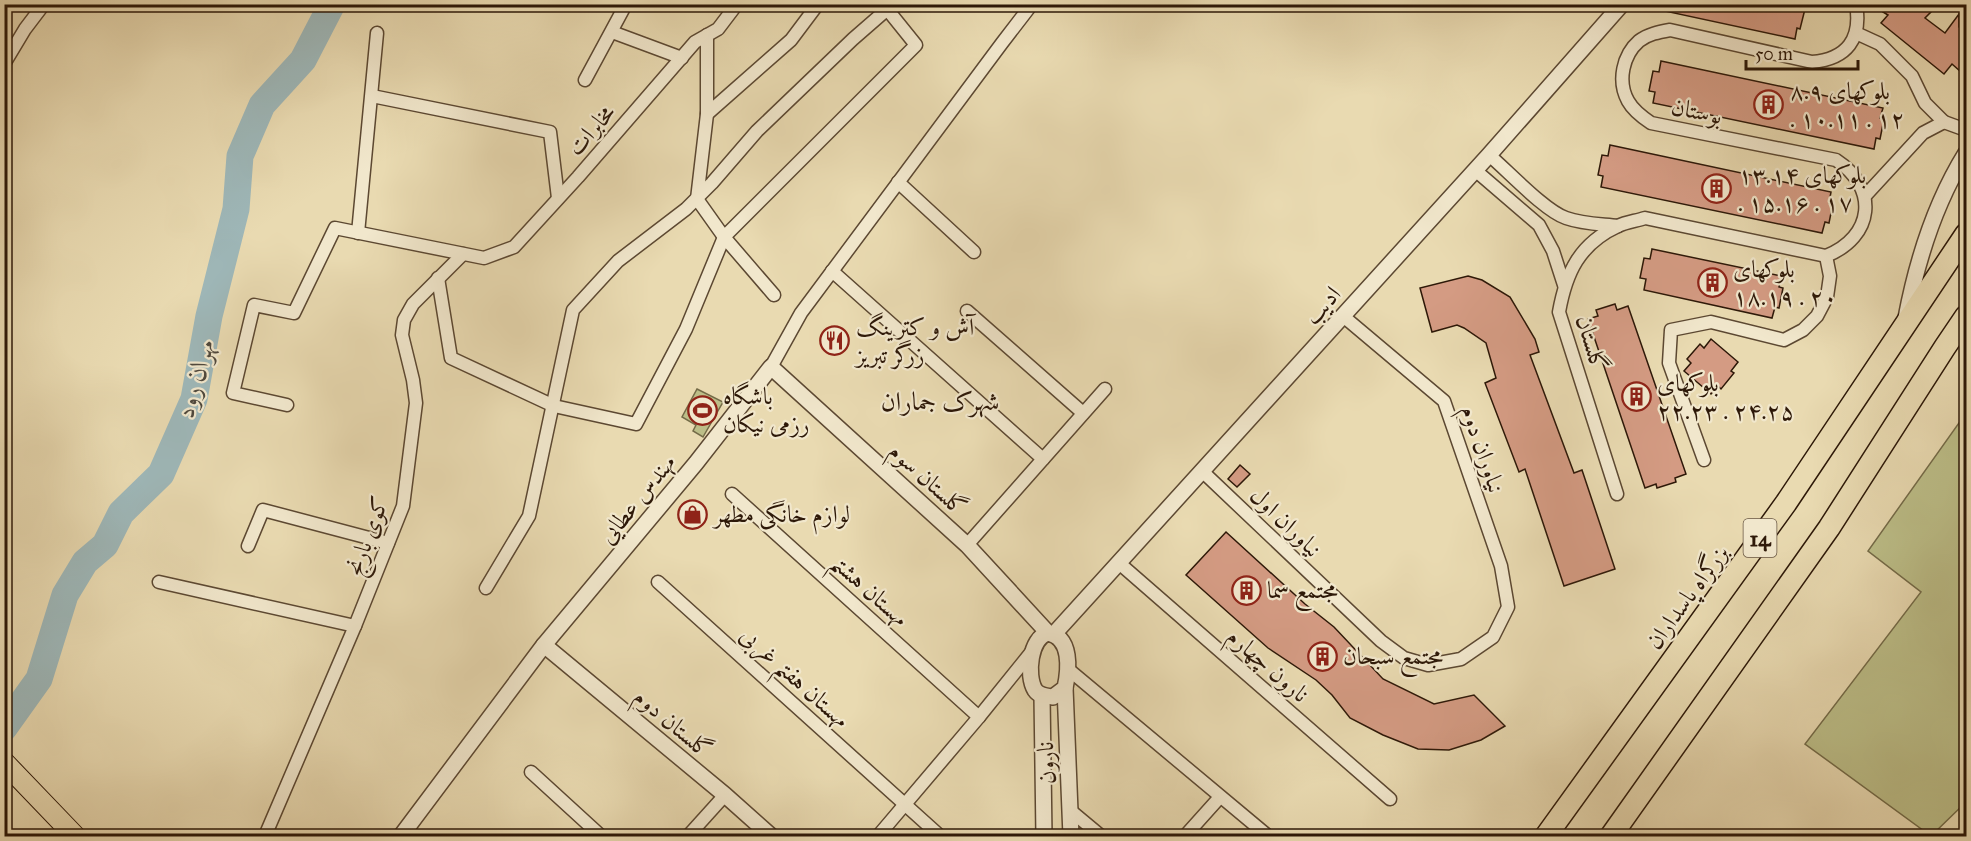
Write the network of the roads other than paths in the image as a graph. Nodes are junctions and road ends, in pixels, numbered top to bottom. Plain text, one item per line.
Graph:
1 (44, 4) edge
2 (626, 4) edge
3 (737, 4) edge
4 (818, 4) edge
5 (1032, 4) edge
6 (1622, 4) edge
7 (1856, 4) edge
8 (890, 7) edge
9 (612, 32) junction
10 (377, 33) dead end
11 (1856, 33) junction
12 (707, 35) junction
13 (682, 58) junction
14 (4, 64) edge
15 (585, 80) dead end
16 (372, 96) junction
17 (707, 114) junction
18 (1944, 123) junction
19 (1966, 130) edge
20 (1966, 153) edge
21 (1489, 155) junction
22 (1475, 170) junction
23 (898, 182) junction
24 (1864, 196) junction
25 (558, 198) junction
26 (697, 199) junction
27 (1618, 226) junction
28 (358, 233) junction
29 (1966, 234) edge
30 (724, 237) junction
31 (974, 252) dead end
32 (463, 254) junction
33 (1826, 256) junction
34 (832, 271) junction
35 (438, 278) junction
36 (1564, 285) junction
37 (774, 295) dead end
38 (968, 311) dead end
39 (1343, 316) junction
40 (1966, 316) edge
41 (1905, 324) junction
42 (771, 367) junction
43 (1105, 389) dead end
44 (287, 405) dead end
45 (554, 406) junction
46 (1083, 413) junction
47 (1043, 459) junction
48 (1704, 460) dead end
49 (1202, 471) junction
50 (732, 494) dead end
51 (1617, 494) dead end
52 (388, 543) junction
53 (967, 545) junction
54 (248, 546) dead end
55 (1119, 563) junction
56 (159, 582) dead end
57 (658, 582) dead end
58 (486, 588) dead end
59 (355, 626) junction
60 (1051, 633) junction
61 (1493, 637) joint
62 (544, 645) junction
63 (1033, 650) junction
64 (1068, 669) junction
65 (1065, 688) junction
66 (1042, 696) junction
67 (979, 717) junction
68 (7, 765) edge
69 (531, 771) dead end
70 (725, 795) junction
71 (1220, 796) junction
72 (1390, 799) dead end
73 (904, 803) junction
74 (1071, 811) junction
75 (75, 837) edge
76 (265, 837) edge
77 (401, 837) edge
78 (602, 837) edge
79 (688, 837) edge
80 (771, 837) edge
81 (878, 837) edge
82 (940, 837) edge
83 (1044, 837) edge
84 (1071, 837) edge
85 (1101, 837) edge
86 (1185, 837) edge
87 (1268, 837) edge
88 (1546, 837) edge
89 (1611, 837) edge

1 - 14 street
2 - 9 street
3 - 12 street, مخابرات
4 - 17 street
5 - 23 street, مهندس عطایی
6 - 21 street, ادیب
7 - 11 street
8 - 26 street
8 - 30 street
9 - 13 street
9 - 15 street
10 - 16 street
11 - 18 street
11 - 24 street, بوستان
12 - 13 street, مخابرات
12 - 17 street
13 - 25 street, مخابرات
16 - 25 street
16 - 28 street
17 - 26 street
18 - 19 street
18 - 24 street
20 - 41 street
21 - 22 street, ادیب
21 - 27 street
22 - 36 street
22 - 39 street, ادیب
23 - 31 street
23 - 34 street, مهندس عطایی
24 - 33 street
25 - 32 street, مخابرات
26 - 30 street
26 - 45 street
27 - 33 street, گلستان
27 - 36 street, گلستان
28 - 32 street, مخابرات
28 - 44 street, مخابرات
29 - 41 highway, بزرگراه پاسداران / 14
30 - 37 street
30 - 45 street
32 - 35 street, کوی بارنج
33 - 48 street
34 - 42 street, مهندس عطایی
34 - 47 street
35 - 45 street
35 - 52 street, کوی بارنج
36 - 51 street, گلستان
38 - 46 street
39 - 49 street, ادیب
39 - 61 street, نیاوران دوم
40 - 89 highway, 14
41 - 88 highway, بزرگراه پاسداران / 14
42 - 53 street, گلستان سوم
42 - 62 street, مهندس عطایی
43 - 46 street
45 - 58 street
46 - 47 street
47 - 53 street
49 - 55 street, ادیب
49 - 61 street, نیاوران اول
50 - 67 street, مهستان هشتم
52 - 54 street
52 - 59 street, کوی بارنج
53 - 60 street, گلستان سوم
55 - 60 street, ادیب
55 - 72 street, نارون چهارم
56 - 59 street
57 - 73 street, مهستان هفتم غربی
59 - 76 street, کوی بارنج
60 - 63 street, ادیب
60 - 64 street, گلستان سوم
62 - 70 street, گلستان دوم
62 - 77 street, مهندس عطایی
63 - 66 street, نارون
63 - 67 street
64 - 65 street, نارون
64 - 71 street
65 - 66 street
65 - 74 street, نارون
66 - 83 street, نارون
67 - 73 street
68 - 75 main road
69 - 78 street
70 - 79 street
70 - 80 street, گلستان دوم
71 - 86 street
71 - 87 street
73 - 81 street
73 - 82 street, مهستان هفتم غربی
74 - 84 street, نارون
74 - 85 street

